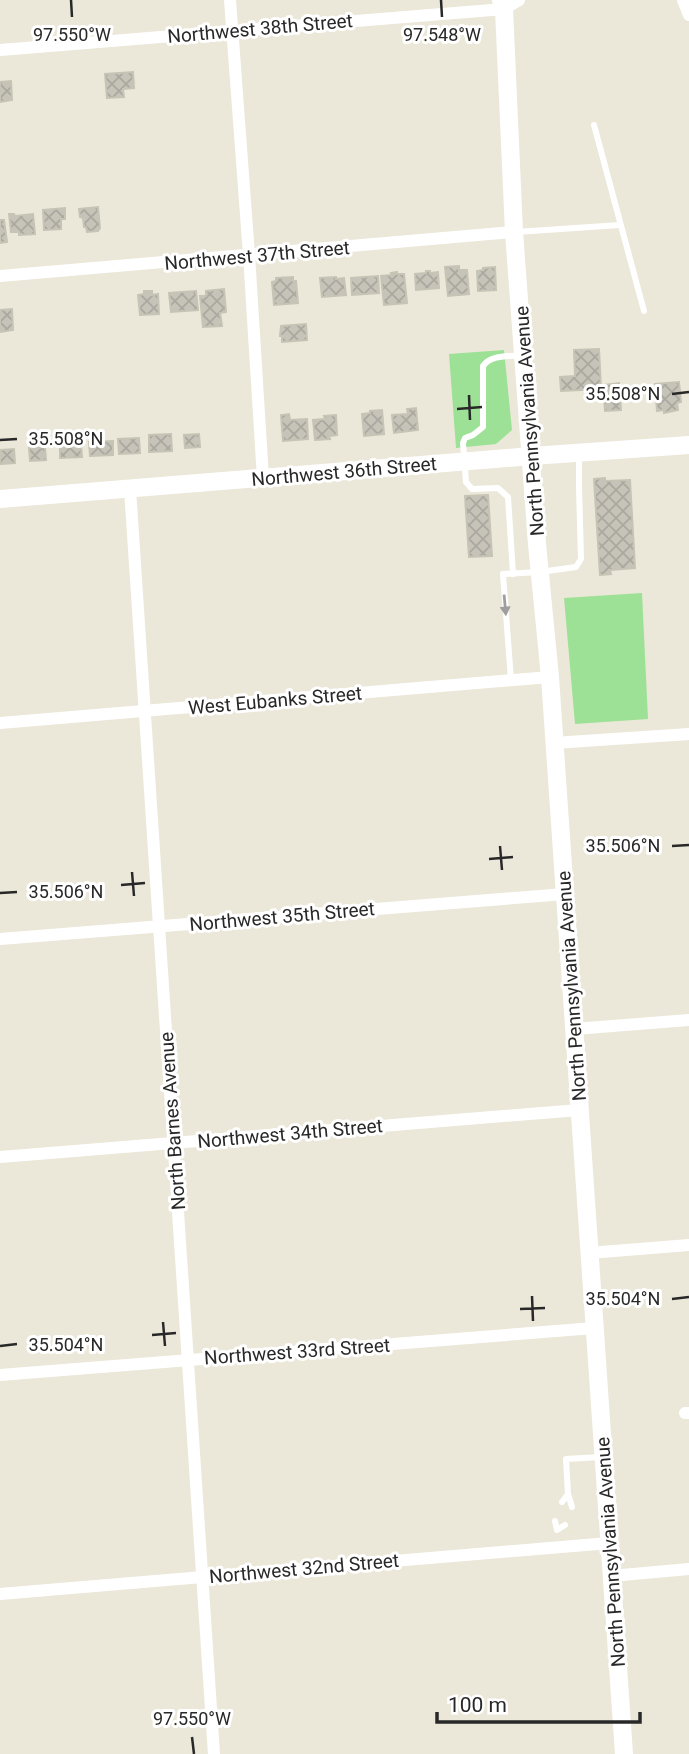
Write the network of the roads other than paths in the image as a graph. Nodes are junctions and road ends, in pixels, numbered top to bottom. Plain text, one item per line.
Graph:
1 (230, 0) edge
2 (683, 0) edge
3 (507, 2) edge
4 (689, 15) edge
5 (232, 30) junction
6 (0, 50) edge
7 (594, 125) dead end
8 (620, 225) junction
9 (514, 232) junction
10 (249, 255) junction
11 (0, 276) edge
12 (644, 311) dead end
13 (524, 355) junction
14 (689, 445) edge
15 (579, 453) junction
16 (532, 456) junction
17 (464, 462) junction
18 (263, 478) junction
19 (130, 489) junction
20 (0, 499) edge
21 (540, 572) junction
22 (513, 574) junction
23 (550, 677) junction
24 (511, 680) junction
25 (145, 711) junction
26 (0, 723) edge
27 (689, 734) edge
28 (554, 743) junction
29 (565, 894) junction
30 (159, 926) junction
31 (0, 939) edge
32 (689, 1020) edge
33 (574, 1028) junction
34 (579, 1110) junction
35 (173, 1142) junction
36 (0, 1157) edge
37 (689, 1245) edge
38 (589, 1253) junction
39 (594, 1328) junction
40 (188, 1359) junction
41 (0, 1375) edge
42 (603, 1457) junction
43 (568, 1494) junction
44 (562, 1502) dead end
45 (572, 1507) dead end
46 (555, 1521) dead end
47 (565, 1525) dead end
48 (557, 1530) junction
49 (609, 1543) junction
50 (558, 1547) junction
51 (689, 1569) edge
52 (611, 1576) junction
53 (202, 1577) junction
54 (0, 1594) edge
55 (214, 1754) edge
56 (624, 1754) edge

1 - 5 street
2 - 4 street
3 - 5 street, Northwest 38th Street
3 - 9 main road, North Pennsylvania Avenue
5 - 6 street, Northwest 38th Street
5 - 10 street
7 - 8 lane
8 - 9 lane
8 - 12 lane
9 - 10 street, Northwest 37th Street
9 - 13 main road, North Pennsylvania Avenue
10 - 11 street, Northwest 37th Street
10 - 18 street
13 - 16 main road, North Pennsylvania Avenue
13 - 17 lane
14 - 15 main road, Northwest 36th Street
15 - 16 main road, Northwest 36th Street
15 - 21 lane
16 - 17 main road, Northwest 36th Street
16 - 21 main road, North Pennsylvania Avenue
17 - 18 main road, Northwest 36th Street
17 - 22 lane
18 - 19 main road, Northwest 36th Street
19 - 20 main road, Northwest 36th Street
19 - 25 street, North Barnes Avenue
21 - 22 lane
21 - 23 main road, North Pennsylvania Avenue
22 -> 24 lane
23 - 24 street, West Eubanks Street
23 - 28 main road, North Pennsylvania Avenue
24 - 25 street, West Eubanks Street
25 - 26 street, West Eubanks Street
25 - 30 street, North Barnes Avenue
27 - 28 street
28 - 29 main road, North Pennsylvania Avenue
29 - 30 street, Northwest 35th Street
29 - 33 main road, North Pennsylvania Avenue
30 - 31 street, Northwest 35th Street
30 - 35 street, North Barnes Avenue
32 - 33 street
33 - 34 main road, North Pennsylvania Avenue
34 - 35 street, Northwest 34th Street
34 - 38 main road, North Pennsylvania Avenue
35 - 36 street, Northwest 34th Street
35 - 40 street, North Barnes Avenue
37 - 38 street
38 - 39 main road, North Pennsylvania Avenue
39 - 40 street, Northwest 33rd Street
39 - 42 main road, North Pennsylvania Avenue
40 - 41 street, Northwest 33rd Street
40 - 53 street, North Barnes Avenue
42 - 43 lane
42 - 49 main road, North Pennsylvania Avenue
43 - 44 lane
43 - 45 lane
46 - 48 lane
47 - 48 lane
48 - 50 lane
49 - 50 street, Northwest 32nd Street
49 - 52 main road, North Pennsylvania Avenue
50 - 53 street, Northwest 32nd Street
51 - 52 street
52 - 56 main road, North Pennsylvania Avenue
53 - 54 street, Northwest 32nd Street
53 - 55 street, North Barnes Avenue

